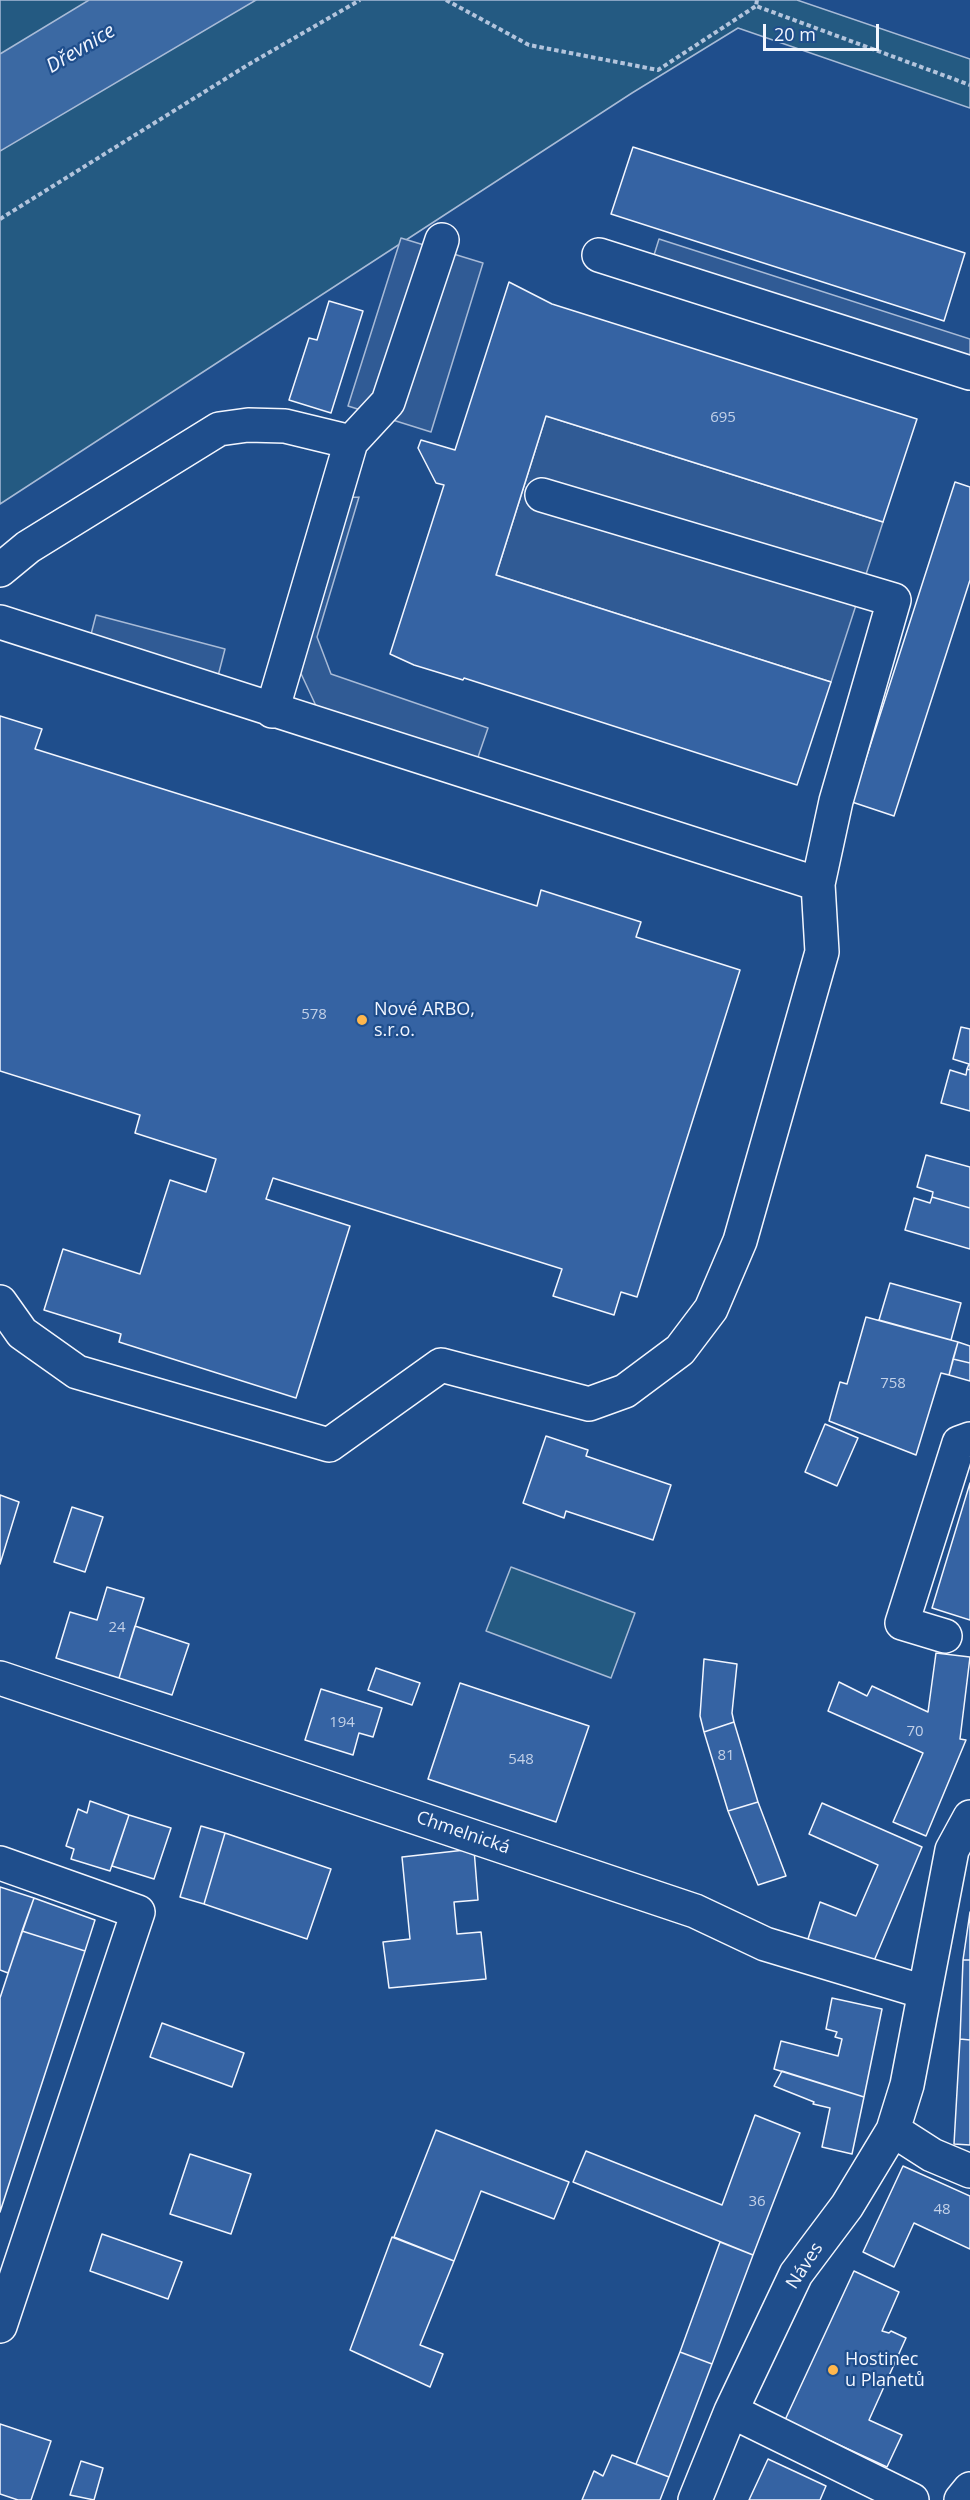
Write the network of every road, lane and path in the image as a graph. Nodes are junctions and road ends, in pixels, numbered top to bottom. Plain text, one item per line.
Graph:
1 (360, 0) edge
2 (446, 0) edge
3 (757, 0) edge
4 (756, 6) junction
5 (970, 85) edge
6 (0, 219) edge
7 (442, 240) dead end
8 (599, 255) dead end
9 (970, 373) edge
10 (351, 442) junction
11 (542, 495) dead end
12 (0, 570) edge
13 (0, 622) edge
14 (272, 711) junction
15 (818, 884) junction
16 (0, 1302) edge
17 (970, 1439) edge
18 (945, 1636) dead end
19 (0, 1678) edge
20 (970, 1817) edge
21 (0, 1863) edge
22 (924, 1992) junction
23 (893, 2130) junction
24 (970, 2171) edge
25 (0, 2326) edge
26 (731, 2411) junction
27 (970, 2490) edge
28 (695, 2500) edge
29 (912, 2500) edge
30 (961, 2500) edge

1 - 6 path
2 - 4 path
3 - 4 path
4 - 5 path
7 - 10 street
8 - 9 street
10 - 12 street
10 - 14 street
11 - 15 street
13 - 14 street
14 - 15 street
15 - 16 street
17 - 18 street
19 - 22 street, Chmelnická
20 - 22 street, Náves
21 - 25 street
22 - 23 street, Náves
23 - 24 street
23 - 26 street, Náves
26 - 28 street, Náves
26 - 29 street
27 - 30 street

